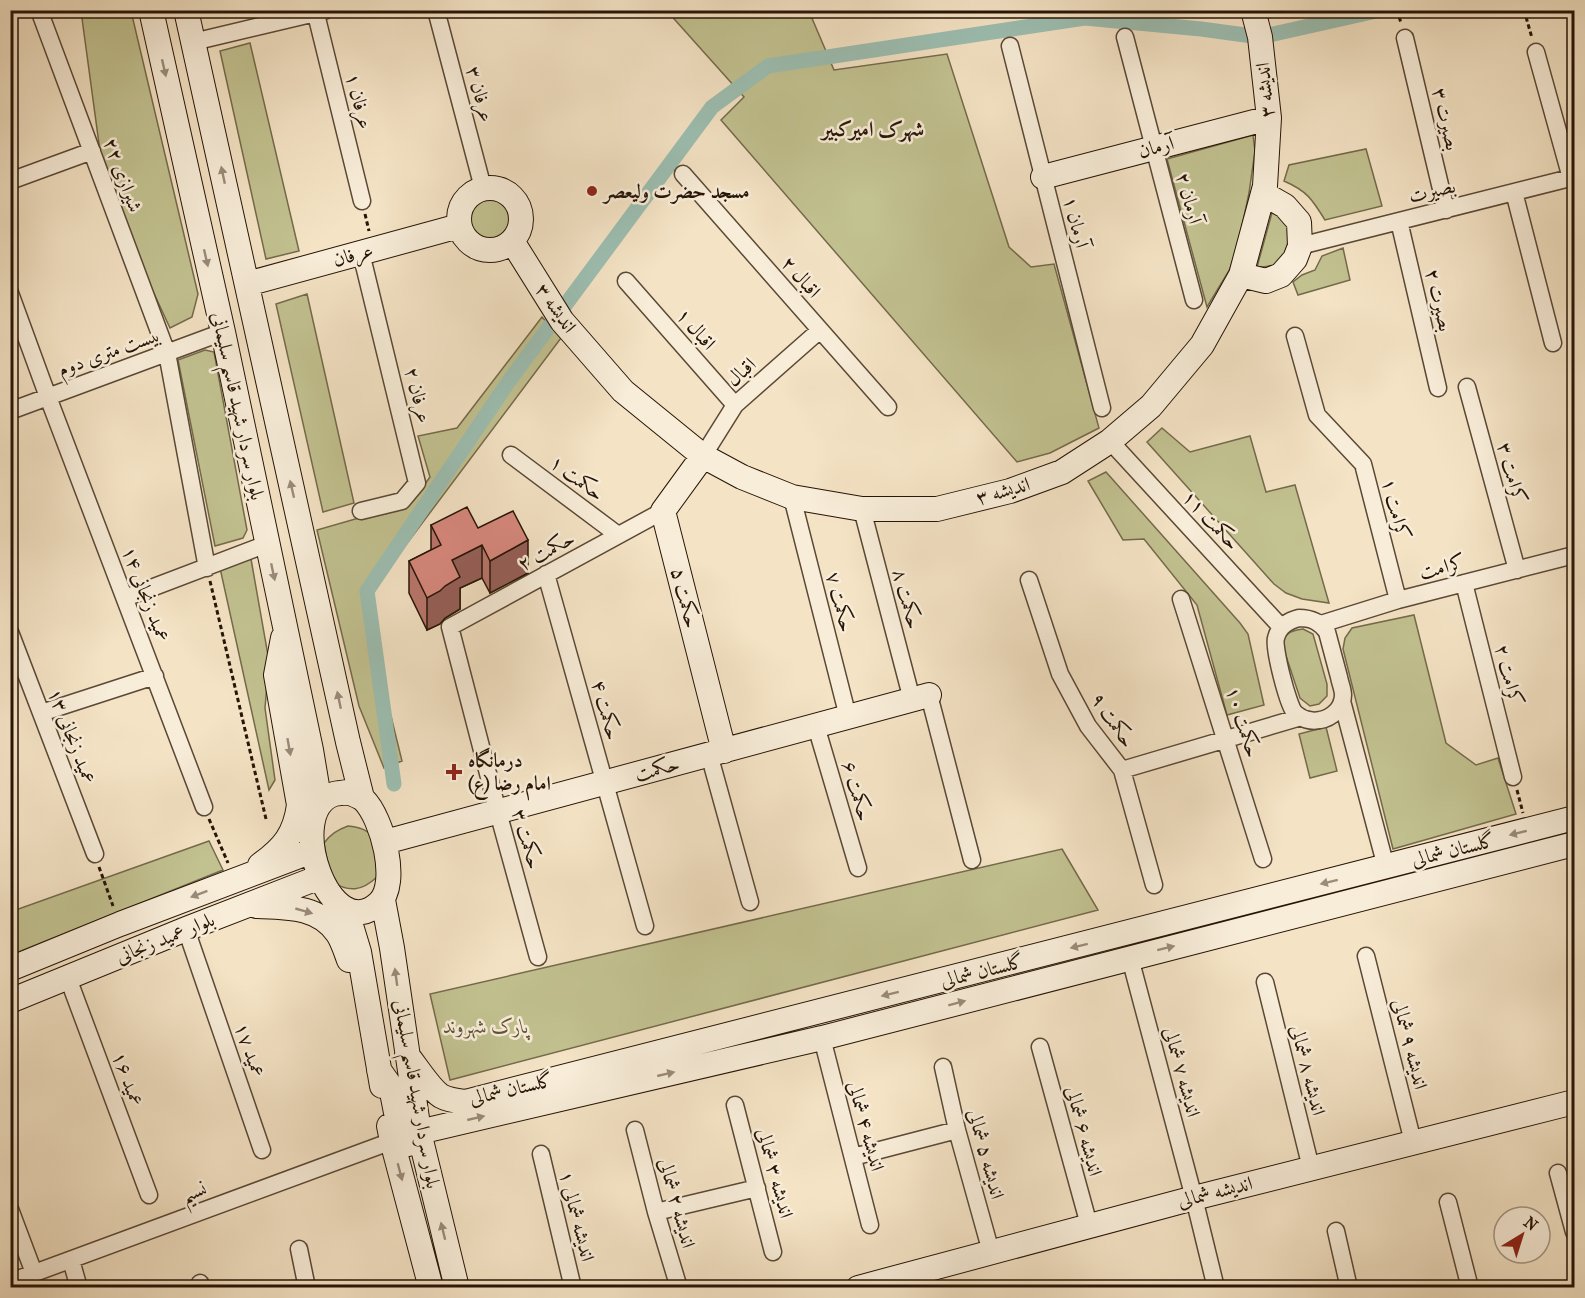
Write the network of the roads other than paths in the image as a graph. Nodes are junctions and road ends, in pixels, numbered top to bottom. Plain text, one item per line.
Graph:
1 (39, 10) edge
2 (151, 10) edge
3 (186, 10) edge
4 (436, 10) edge
5 (1253, 10) edge
6 (318, 11) edge
7 (1125, 37) dead end
8 (1405, 38) dead end
9 (193, 42) junction
10 (1010, 46) dead end
11 (1536, 52) road end
12 (1269, 118) junction
13 (1155, 148) junction
14 (92, 151) junction
15 (683, 174) dead end
16 (1043, 177) junction
17 (1573, 177) edge
18 (10, 181) edge
19 (483, 188) junction
20 (1514, 192) junction
21 (1262, 197) junction
22 (362, 201) road end
23 (1446, 210) junction
24 (1399, 221) junction
25 (459, 226) junction
26 (512, 241) junction
27 (1300, 246) junction
28 (367, 251) junction
29 (1242, 275) junction
30 (626, 281) dead end
31 (247, 284) junction
32 (10, 293) edge
33 (1194, 300) dead end
34 (820, 330) junction
35 (223, 332) junction
36 (1295, 336) dead end
37 (1553, 343) dead end
38 (166, 353) junction
39 (1467, 387) dead end
40 (1438, 388) dead end
41 (48, 397) junction
42 (735, 405) junction
43 (888, 407) dead end
44 (1102, 408) dead end
45 (10, 411) edge
46 (1110, 441) junction
47 (511, 455) dead end
48 (703, 456) junction
49 (792, 496) junction
50 (862, 509) junction
51 (361, 511) dead end
52 (663, 511) junction
53 (618, 535) junction
54 (267, 544) junction
55 (1575, 555) edge
56 (207, 568) junction
57 (1517, 570) junction
58 (546, 574) junction
59 (1029, 580) dead end
60 (1464, 583) junction
61 (125, 598) junction
62 (1181, 599) dead end
63 (1398, 600) junction
64 (1321, 624) junction
65 (285, 627) junction
66 (450, 627) joint
67 (1281, 627) junction
68 (10, 632) edge
69 (154, 676) junction
70 (18, 677) edge
71 (921, 697) junction
72 (1342, 701) junction
73 (41, 713) junction
74 (848, 717) junction
75 (1301, 717) junction
76 (816, 726) junction
77 (1226, 739) junction
78 (348, 742) junction
79 (311, 750) junction
80 (717, 753) junction
81 (1122, 770) junction
82 (1513, 777) road end
83 (604, 783) junction
84 (362, 798) junction
85 (320, 804) junction
86 (204, 807) road end
87 (498, 812) junction
88 (1575, 818) edge
89 (385, 842) junction
90 (1575, 844) edge
91 (312, 851) junction
92 (94, 854) road end
93 (1263, 859) dead end
94 (972, 860) dead end
95 (282, 862) junction
96 (1386, 867) junction
97 (858, 868) dead end
98 (320, 877) junction
99 (235, 881) junction
100 (1154, 885) dead end
101 (289, 889) junction
102 (383, 900) junction
103 (750, 902) dead end
104 (246, 906) junction
105 (346, 909) junction
106 (645, 926) dead end
107 (186, 929) junction
108 (1124, 935) junction
109 (392, 948) junction
110 (359, 952) junction
111 (1366, 956) dead end
112 (538, 957) dead end
113 (1130, 958) junction
114 (10, 969) edge
115 (68, 978) junction
116 (1265, 982) dead end
117 (10, 1001) edge
118 (367, 1005) junction
119 (822, 1038) junction
120 (1040, 1047) dead end
121 (407, 1055) junction
122 (943, 1067) dead end
123 (380, 1070) junction
124 (1575, 1102) edge
125 (735, 1105) dead end
126 (635, 1130) dead end
127 (957, 1130) junction
128 (419, 1132) junction
129 (392, 1141) junction
130 (1413, 1143) junction
131 (262, 1150) dead end
132 (541, 1154) dead end
133 (853, 1157) junction
134 (1311, 1168) junction
135 (1558, 1173) dead end
136 (757, 1188) junction
137 (149, 1195) dead end
138 (1194, 1198) junction
139 (1448, 1202) dead end
140 (10, 1209) edge
141 (656, 1212) junction
142 (870, 1225) dead end
143 (1089, 1226) junction
144 (1335, 1231) dead end
145 (1575, 1232) edge
146 (299, 1249) dead end
147 (773, 1252) dead end
148 (991, 1252) junction
149 (71, 1260) junction
150 (34, 1273) junction
151 (10, 1282) edge
152 (79, 1287) edge
153 (307, 1287) edge
154 (431, 1287) edge
155 (457, 1287) edge
156 (573, 1287) edge
157 (679, 1287) edge
158 (858, 1287) edge
159 (1216, 1287) edge
160 (1349, 1287) edge
161 (1470, 1287) edge

1 - 14 street, شیرازی ۲۲
2 -> 35 main road, بلوار سردار شهید قاسم سلیمانی
3 - 9 main road, بلوار سردار شهید قاسم سلیمانی
4 - 19 street, عرفان ۳
5 - 12 main road, اندیشه ۳
6 - 9 street
6 - 22 street, عرفان ۱
7 - 13 street, آرمان ۲
8 - 23 street, بصیرت ۳
31 -> 9 main road, بلوار سردار شهید قاسم سلیمانی
10 - 16 street, آرمان ۱
11 - 17 street
12 - 13 main road, آرمان
12 - 21 main road, اندیشه ۳
13 - 16 main road, آرمان
13 - 33 street, آرمان ۲
14 - 18 street
14 - 38 street, شیرازی ۲۲
15 - 34 street, اقبال ۲
16 - 44 street, آرمان ۱
17 - 20 street, بصیرت
19 - 25 main road
19 - 26 main road
20 - 23 street, بصیرت
20 - 37 street
21 - 27 main road
21 - 29 main road, اندیشه ۳
23 - 24 street, بصیرت
24 - 27 street, بصیرت
24 - 40 street, بصیرت ۲
25 - 26 main road
25 - 28 main road, عرفان
26 - 48 main road, اندیشه ۳
27 - 29 main road
28 - 31 main road, عرفان
28 - 51 street, عرفان ۲
29 - 46 main road, اندیشه ۳
30 - 42 street, اقبال ۱
78 -> 31 main road, بلوار سردار شهید قاسم سلیمانی
32 - 41 street, عمید زنجانی ۱۴
34 - 42 street, اقبال
34 - 43 street, اقبال ۲
35 - 38 street, بیست متری دوم
35 - 54 main road, بلوار سردار شهید قاسم سلیمانی
36 - 63 street, کرامت ۱
38 - 41 street, بیست متری دوم
38 - 56 street, شیرازی ۲۲
39 - 57 street, کرامت ۳
41 - 45 street, بیست متری دوم
41 - 61 street, عمید زنجانی ۱۴
42 - 48 street, اقبال
46 - 50 main road, اندیشه ۳
46 - 67 street, حکمت ۱۱
47 - 53 street, حکمت ۱
48 - 49 main road, اندیشه ۳
48 - 52 main road
49 - 50 main road, اندیشه ۳
49 - 74 street, حکمت ۷
50 - 71 street, حکمت ۸
52 - 53 street, حکمت ۲
52 - 80 main road, حکمت ۵
53 - 58 street, حکمت ۲
54 - 56 street
54 -> 65 main road, بلوار سردار شهید قاسم سلیمانی
55 - 57 street, کرامت
56 - 61 street
57 - 60 street, کرامت
58 - 66 street, حکمت ۲
58 - 83 street, حکمت ۴
59 - 81 street, حکمت ۹
60 - 63 street, کرامت
60 - 82 street, کرامت ۲
61 - 69 street, عمید زنجانی ۱۴
62 - 77 street, حکمت ۱۰
63 - 64 street, کرامت
64 - 67 street
64 - 72 street
65 - 79 main road, بلوار سردار شهید قاسم سلیمانی
65 -> 99 main road
66 - 87 street, حکمت ۳
67 - 75 street
68 - 70 street, عمید زنجانی ۱۳
69 - 73 street
69 - 86 street, عمید زنجانی ۱۴
70 - 73 street, عمید زنجانی ۱۳
71 - 74 main road, حکمت
71 - 94 street, حکمت ۸
72 - 75 street
72 - 96 street
73 - 92 street, عمید زنجانی ۱۳
74 - 76 main road, حکمت
75 - 77 street
76 - 80 main road, حکمت
76 - 97 street, حکمت ۶
77 - 81 street
77 - 93 street, حکمت ۱۰
78 - 79 main road
78 - 84 main road, بلوار سردار شهید قاسم سلیمانی
79 - 85 main road, بلوار سردار شهید قاسم سلیمانی
80 - 83 main road, حکمت
80 - 103 street, حکمت ۵
81 - 100 street, حکمت ۹
83 - 87 main road, حکمت
83 - 106 street, حکمت ۴
84 - 85 main road
84 - 89 main road
85 - 91 main road
87 - 89 main road, حکمت
87 - 112 street, حکمت ۳
88 -> 96 main road, گلستان شمالی
89 - 102 main road
113 -> 90 main road, گلستان شمالی
91 - 95 main road, بلوار عمید زنجانی
91 - 98 main road
95 - 99 main road, بلوار عمید زنجانی
95 - 101 main road
96 -> 108 main road, گلستان شمالی
98 - 101 main road, بلوار عمید زنجانی
98 - 105 main road
99 -> 114 main road, بلوار عمید زنجانی
101 - 104 main road, بلوار عمید زنجانی
102 - 105 main road
102 - 109 main road, بلوار سردار شهید قاسم سلیمانی
104 - 107 main road, بلوار عمید زنجانی
104 -> 118 main road
105 - 110 main road, بلوار سردار شهید قاسم سلیمانی
107 - 115 main road, بلوار عمید زنجانی
107 - 131 street, عمید ۱۷
108 - 113 main road
108 -> 121 main road, گلستان شمالی
109 - 110 main road
121 -> 109 main road, بلوار سردار شهید قاسم سلیمانی
110 - 118 main road, بلوار سردار شهید قاسم سلیمانی
111 - 130 street, اندیشه ۹ شمالی
119 -> 113 main road, گلستان شمالی
113 - 138 street, اندیشه ۷ شمالی
115 - 117 main road, بلوار عمید زنجانی
115 - 137 street, عمید ۱۶
116 - 134 street, اندیشه ۸ شمالی
118 - 123 main road, بلوار سردار شهید قاسم سلیمانی
128 -> 119 main road, گلستان شمالی
119 - 133 street, اندیشه ۴ شمالی
120 - 143 street, اندیشه ۶ شمالی
121 - 128 main road, بلوار سردار شهید قاسم سلیمانی
122 - 127 street, اندیشه ۵ شمالی
123 - 128 main road, گلستان شمالی
123 - 129 main road, بلوار سردار شهید قاسم سلیمانی
124 - 130 main road, اندیشه شمالی
125 - 136 street, اندیشه ۳ شمالی
126 - 141 street, اندیشه ۲ شمالی
127 - 133 street
127 - 148 street, اندیشه ۵ شمالی
155 -> 128 main road, بلوار سردار شهید قاسم سلیمانی
129 - 149 street, نسیم
129 -> 154 main road, بلوار سردار شهید قاسم سلیمانی
130 - 134 main road, اندیشه شمالی
132 - 156 street, اندیشه شمالی ۱
133 - 142 street, اندیشه ۴ شمالی
134 - 138 main road, اندیشه شمالی
135 - 145 street
136 - 141 street
136 - 147 street, اندیشه ۳ شمالی
138 - 143 main road, اندیشه شمالی
138 - 159 street, اندیشه ۷ شمالی
139 - 161 street
140 - 150 street
141 - 157 street, اندیشه ۲ شمالی
143 - 148 main road, اندیشه شمالی
144 - 160 street
146 - 153 street
148 - 158 main road, اندیشه شمالی
149 - 150 street, نسیم
149 - 152 street
150 - 151 street, نسیم

